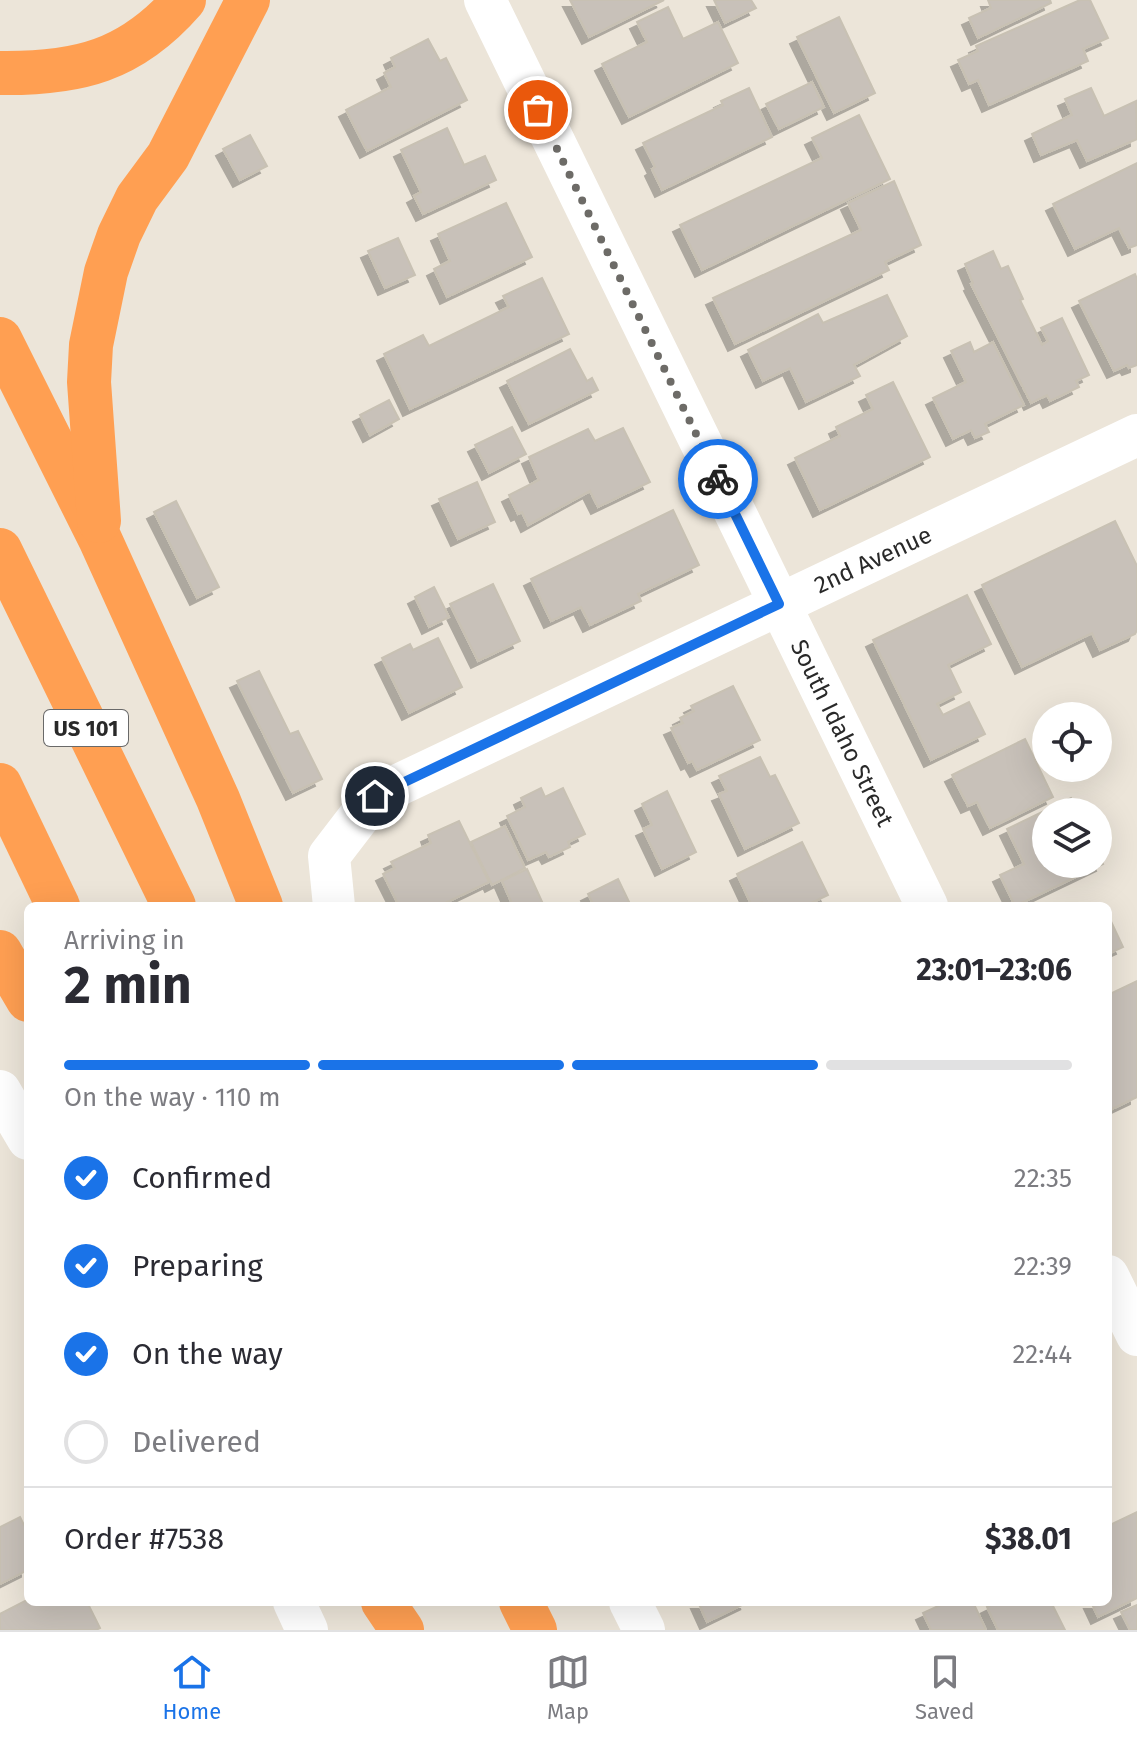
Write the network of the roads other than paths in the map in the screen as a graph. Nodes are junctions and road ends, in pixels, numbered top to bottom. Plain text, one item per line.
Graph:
1 (184, 0) edge
2 (248, 0) edge
3 (485, 0) edge
4 (0, 73) edge
5 (0, 339) edge
6 (1137, 435) edge
7 (100, 539) junction
8 (0, 550) edge
9 (779, 604) junction
10 (0, 785) edge
11 (56, 902) edge
12 (172, 902) edge
13 (259, 902) edge
14 (334, 902) edge
15 (925, 902) edge
16 (0, 952) edge
17 (24, 993) edge
18 (0, 1091) edge
19 (24, 1132) edge
20 (1112, 1284) edge
21 (1137, 1335) edge
22 (296, 1606) edge
23 (386, 1606) edge
24 (399, 1606) edge
25 (523, 1606) edge
26 (632, 1606) edge
27 (307, 1630) edge
28 (402, 1630) edge
29 (411, 1630) edge
30 (535, 1630) edge
31 (644, 1630) edge

1 - 4 highway
2 - 7 highway
3 - 9 street, South Idaho Street
5 - 7 highway
6 - 9 street, 2nd Avenue
7 - 13 highway
8 - 12 highway, US 101
9 - 14 street, 2nd Avenue
9 - 15 street, South Idaho Street
10 - 11 highway
16 - 17 highway
18 - 19 street
20 - 21 street
22 - 27 street
23 - 28 highway
24 - 29 highway
25 - 30 highway
26 - 31 street

